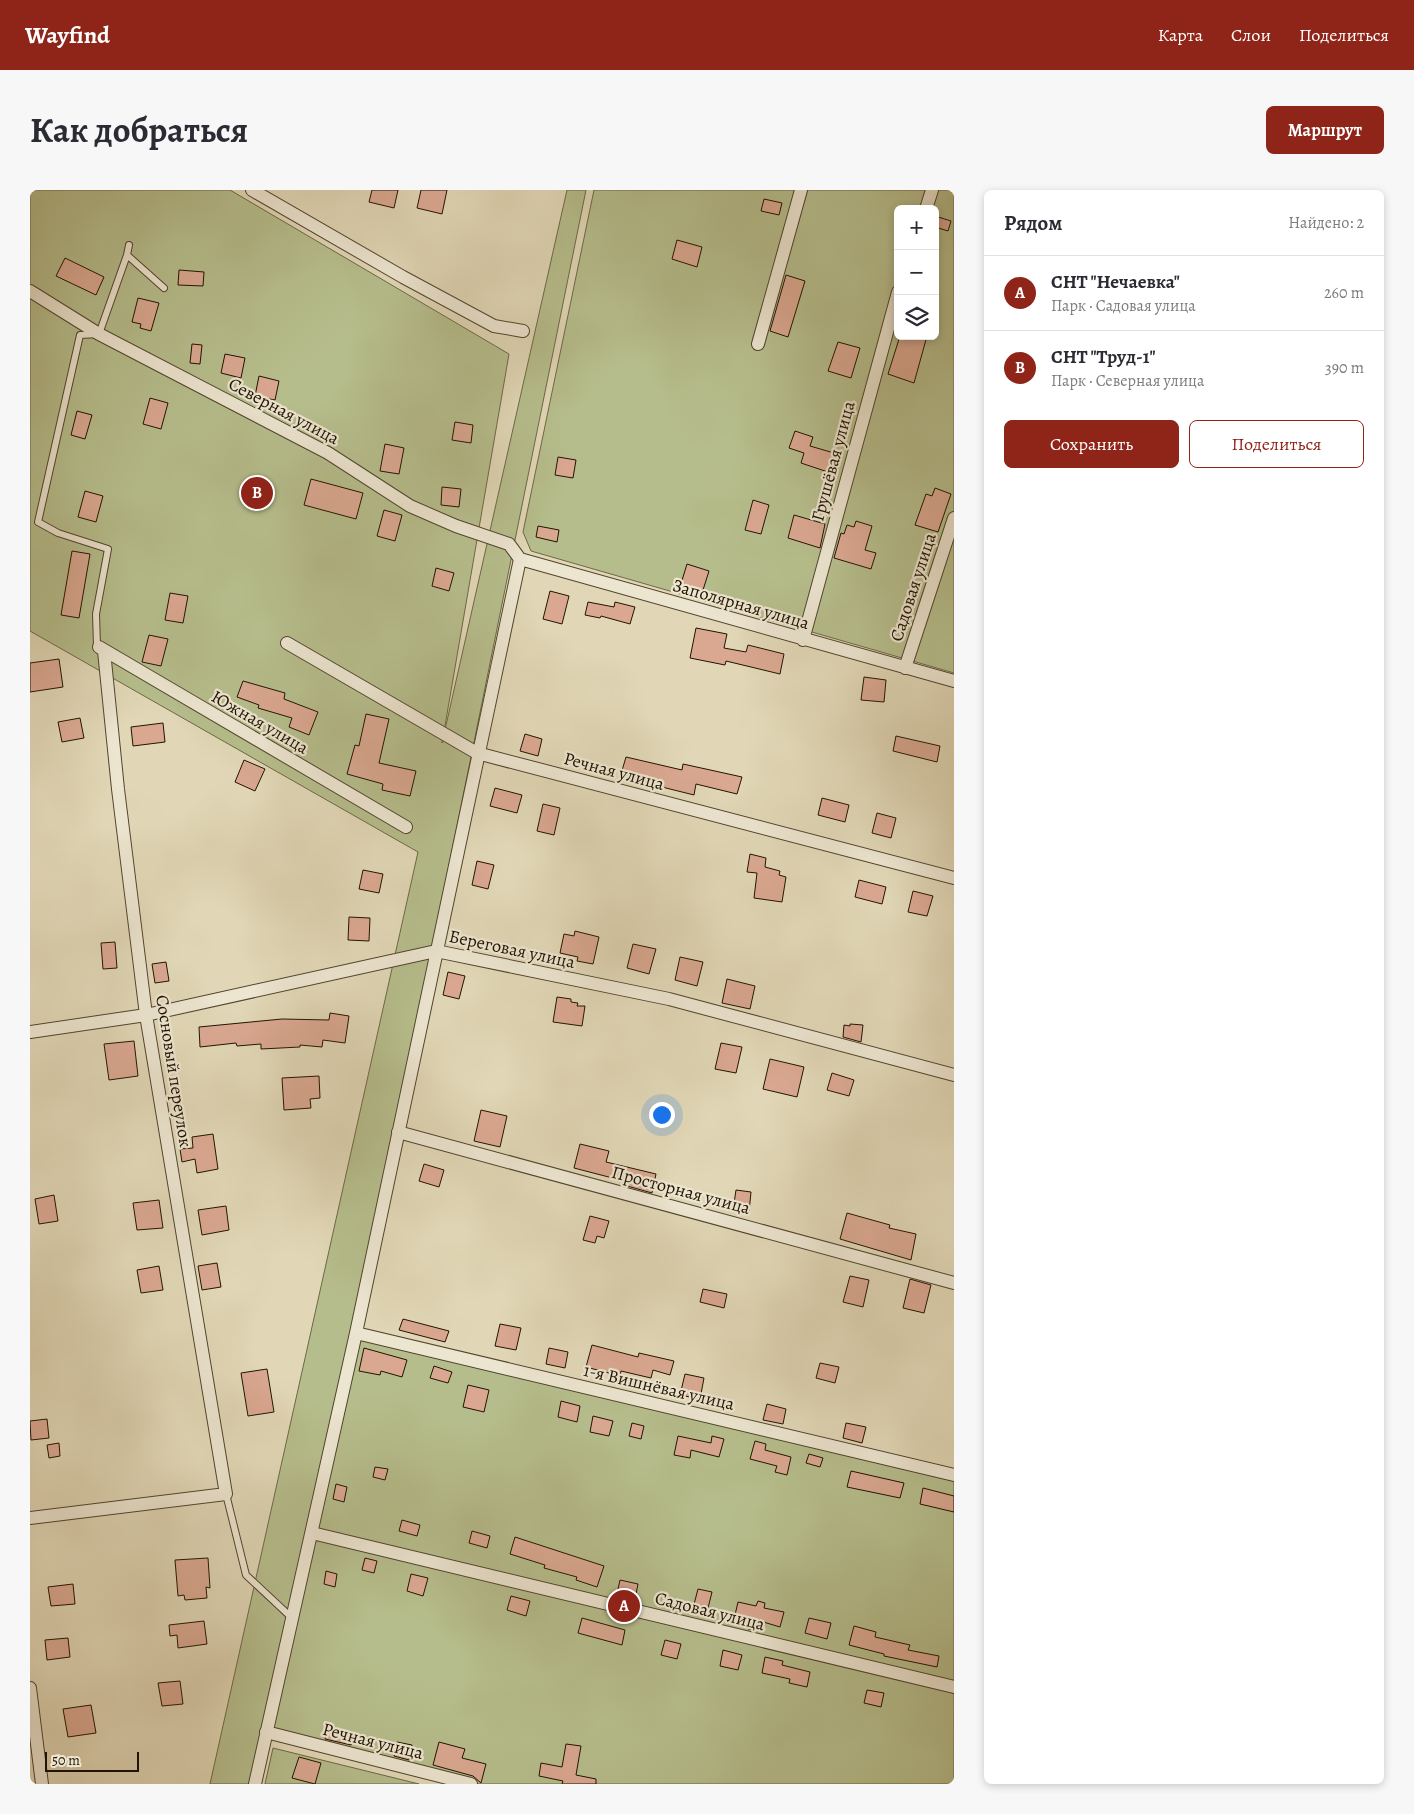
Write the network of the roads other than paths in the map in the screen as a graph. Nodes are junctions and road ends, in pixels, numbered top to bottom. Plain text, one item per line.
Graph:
1 (252, 190) edge
2 (801, 190) edge
3 (932, 190) edge
4 (927, 205) edge
5 (129, 245) dead end
6 (126, 255) junction
7 (164, 288) dead end
8 (30, 291) edge
9 (897, 295) edge
10 (523, 331) dead end
11 (99, 334) junction
12 (758, 344) dead end
13 (954, 518) edge
14 (520, 559) junction
15 (803, 640) junction
16 (287, 642) dead end
17 (100, 648) junction
18 (905, 668) junction
19 (954, 681) edge
20 (477, 753) junction
21 (406, 827) dead end
22 (954, 878) edge
23 (436, 951) junction
24 (146, 1015) junction
25 (30, 1032) edge
26 (954, 1075) edge
27 (398, 1132) junction
28 (954, 1283) edge
29 (356, 1333) junction
30 (954, 1475) edge
31 (226, 1494) junction
32 (30, 1518) edge
33 (312, 1533) junction
34 (291, 1617) junction
35 (954, 1687) edge
36 (30, 1688) edge
37 (266, 1732) junction
38 (42, 1784) edge
39 (255, 1784) edge
40 (471, 1784) edge

1 - 10 street
2 - 12 street
3 - 4 street
5 - 6 lane
6 - 7 lane
6 - 11 lane
8 - 11 street, Северная улица
9 - 15 street, Грушёвая улица
11 - 14 street, Северная улица
11 - 17 lane
13 - 18 street, Садовая улица
14 - 15 street, Заполярная улица
14 - 20 street
15 - 18 street, Заполярная улица
16 - 20 street, Речная улица
17 - 21 street, Южная улица
17 - 24 street, Сосновый переулок
18 - 19 street, Заполярная улица
20 - 22 street, Речная улица
20 - 23 street
23 - 24 street, Береговая улица
23 - 26 street, Береговая улица
23 - 27 street
24 - 25 street, Береговая улица
24 - 31 street, Сосновый переулок
27 - 28 street, Просторная улица
27 - 29 street
29 - 30 street, 1-я Вишнёвая улица
29 - 33 street
31 - 32 street
31 - 34 lane
33 - 34 street
33 - 35 street, Садовая улица
34 - 37 street
36 - 38 street
37 - 39 street
37 - 40 street, Речная улица

